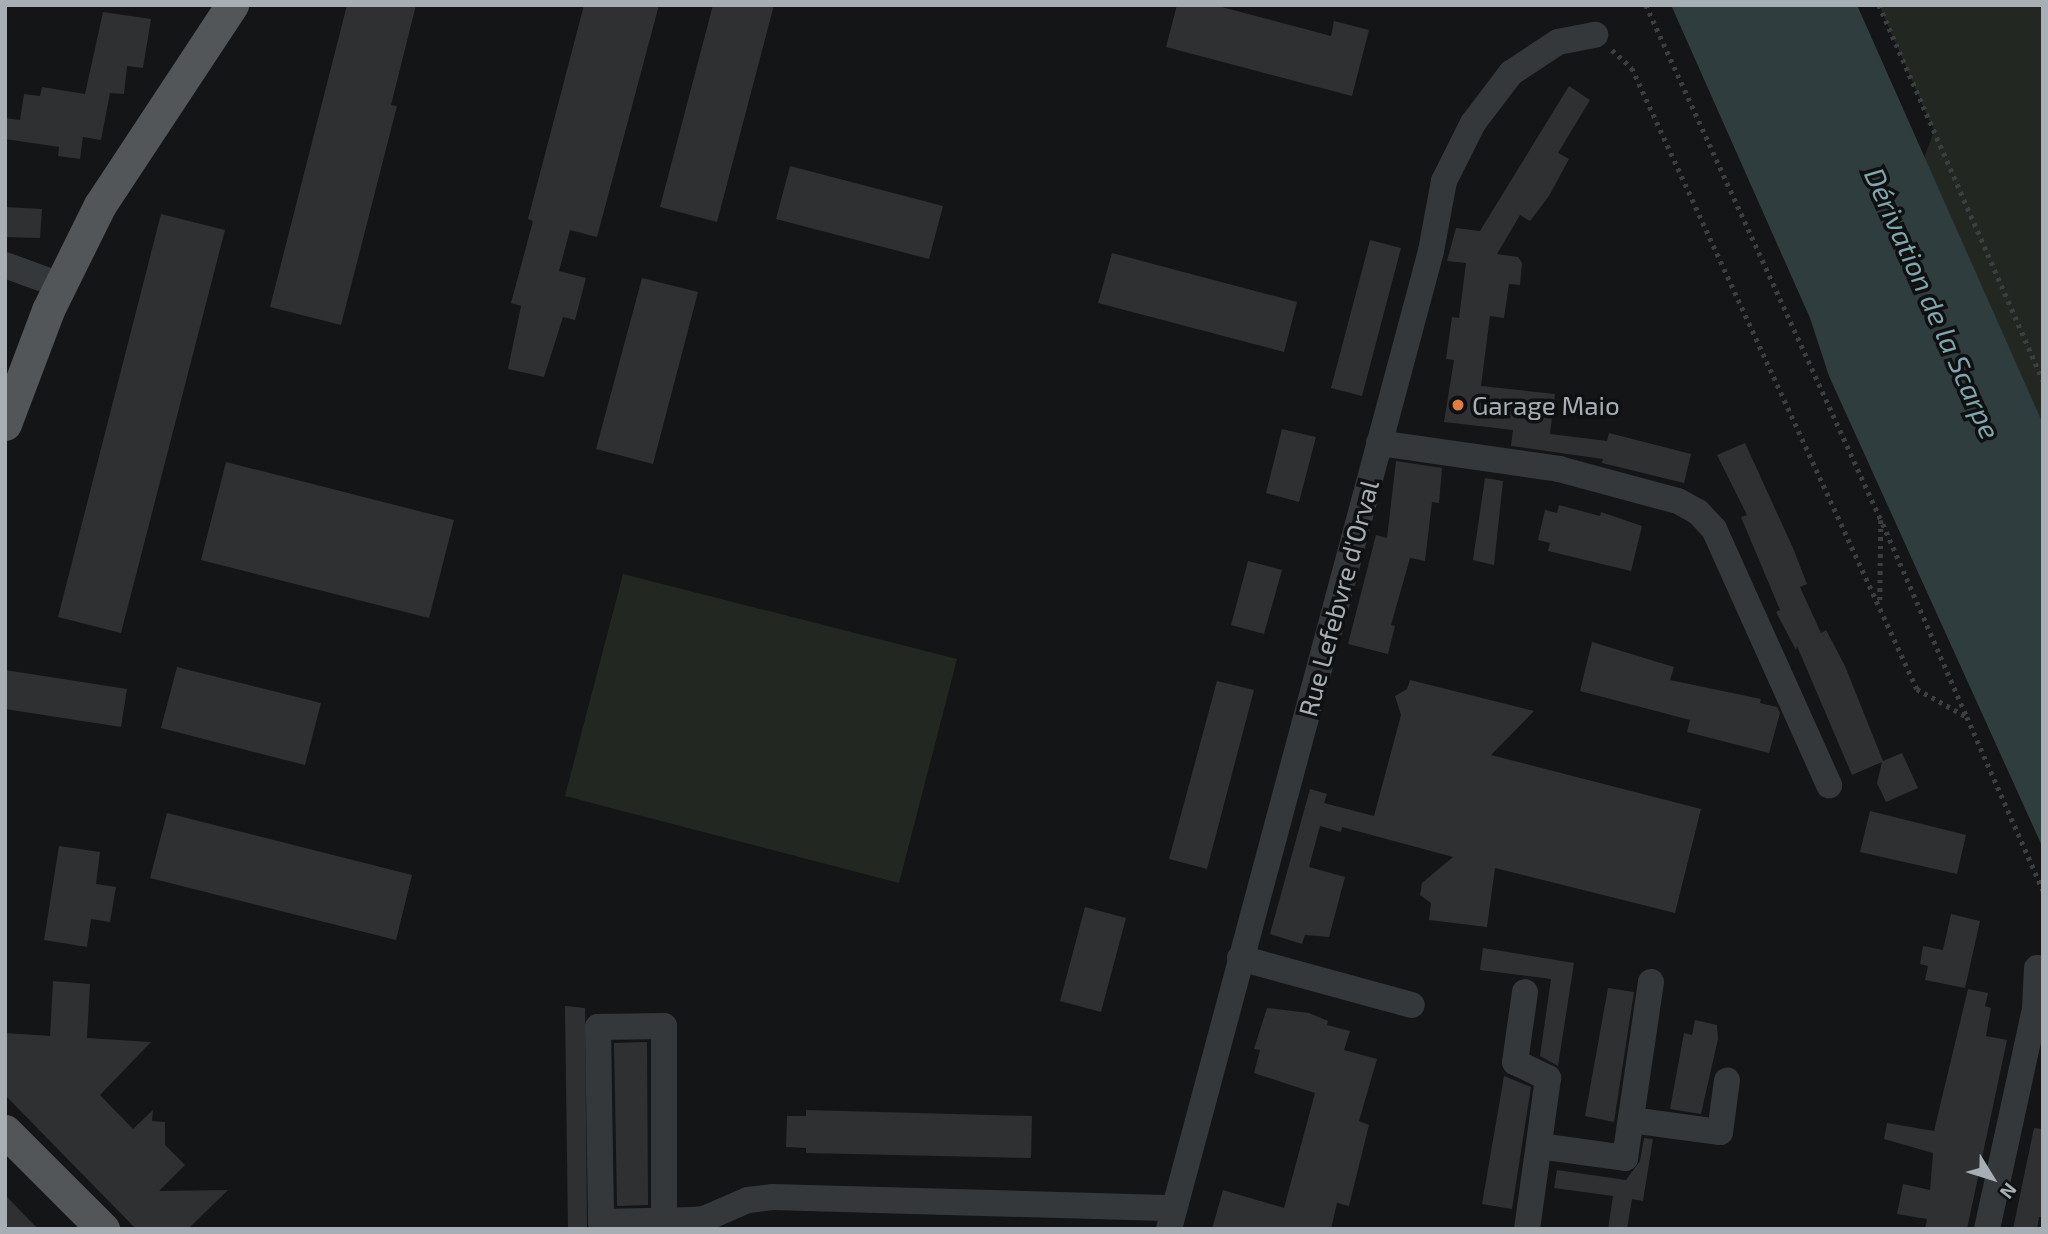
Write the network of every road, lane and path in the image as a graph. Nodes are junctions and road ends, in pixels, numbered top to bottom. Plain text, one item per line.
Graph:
1 (232, 5) edge
2 (1646, 5) edge
3 (1880, 5) edge
4 (1595, 35) joint
5 (5, 265) edge
6 (60, 285) junction
7 (2043, 381) edge
8 (5, 424) edge
9 (1379, 443) junction
10 (1881, 520) junction
11 (1880, 607) junction
12 (1967, 717) junction
13 (1829, 785) dead end
14 (2043, 890) edge
15 (1240, 958) junction
16 (2037, 968) dead end
17 (1651, 982) dead end
18 (1525, 992) dead end
19 (1412, 1005) dead end
20 (1727, 1080) dead end
21 (1631, 1120) junction
22 (5, 1131) edge
23 (1539, 1146) junction
24 (5, 1163) edge
25 (1172, 1218) edge
26 (664, 1221) junction
27 (71, 1229) edge
28 (103, 1229) edge
29 (1527, 1229) edge
30 (1987, 1229) edge

1 - 6 main road
2 - 10 path
3 - 7 path
4 - 9 street, Rue Lefebvre d'Orval
4 - 11 path
5 - 6 street
6 - 8 main road
9 - 13 street
9 - 15 street, Rue Lefebvre d'Orval
10 - 11 path
10 - 12 path
11 - 12 path
12 - 14 path
15 - 19 street
15 - 25 street, Rue Lefebvre d'Orval
16 - 30 street
17 - 21 street
18 - 23 street
20 - 21 street
21 - 23 street
22 - 28 main road
23 - 29 street
24 - 27 main road
25 - 26 street
26 - 26 street

